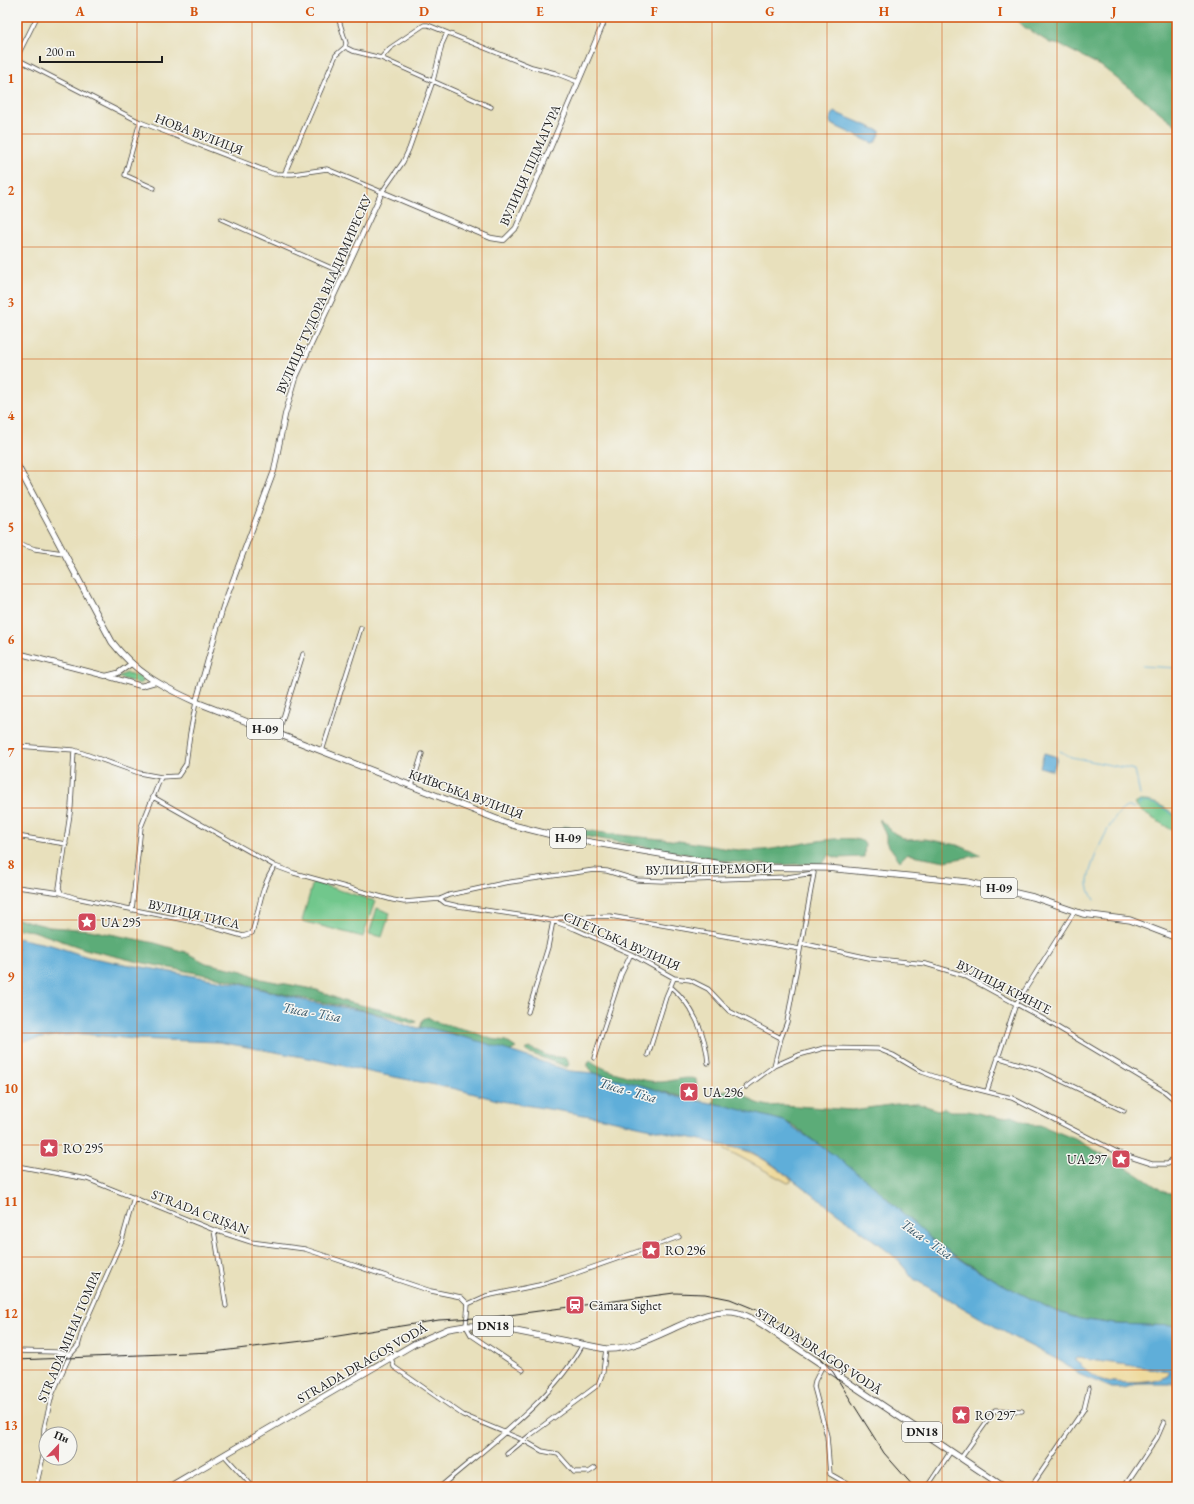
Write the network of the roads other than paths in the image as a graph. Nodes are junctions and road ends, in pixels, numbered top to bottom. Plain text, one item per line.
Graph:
1 (37, 17) edge
2 (338, 17) edge
3 (603, 17) edge
4 (447, 33) junction
5 (345, 47) junction
6 (17, 58) edge
7 (381, 58) junction
8 (433, 81) junction
9 (578, 82) junction
10 (491, 107) dead end
11 (140, 122) junction
12 (284, 175) junction
13 (154, 188) dead end
14 (382, 192) junction
15 (221, 219) dead end
16 (345, 274) junction
17 (17, 465) edge
18 (17, 544) edge
19 (63, 553) junction
20 (361, 628) dead end
21 (17, 653) edge
22 (303, 654) dead end
23 (130, 664) junction
24 (106, 676) junction
25 (155, 682) junction
26 (196, 702) junction
27 (278, 734) junction
28 (17, 746) edge
29 (74, 750) junction
30 (322, 751) junction
31 (422, 754) dead end
32 (161, 777) junction
33 (412, 786) junction
34 (152, 797) junction
35 (17, 836) edge
36 (66, 844) junction
37 (275, 866) junction
38 (814, 870) junction
39 (17, 887) edge
40 (61, 893) junction
41 (440, 899) junction
42 (132, 910) junction
43 (1074, 912) junction
44 (553, 921) junction
45 (1177, 938) edge
46 (801, 943) junction
47 (800, 949) junction
48 (631, 954) junction
49 (674, 978) junction
50 (671, 987) junction
51 (1016, 1004) junction
52 (528, 1012) dead end
53 (781, 1038) junction
54 (648, 1055) dead end
55 (997, 1057) junction
56 (594, 1058) dead end
57 (708, 1063) dead end
58 (774, 1066) junction
59 (746, 1087) dead end
60 (987, 1091) junction
61 (1177, 1102) edge
62 (1124, 1110) dead end
63 (1177, 1153) edge
64 (17, 1166) edge
65 (134, 1197) junction
66 (214, 1230) junction
67 (679, 1237) dead end
68 (468, 1304) junction
69 (226, 1306) dead end
70 (466, 1326) junction
71 (583, 1344) junction
72 (606, 1349) junction
73 (17, 1351) edge
74 (70, 1355) junction
75 (391, 1358) junction
76 (823, 1366) junction
77 (523, 1370) dead end
78 (1089, 1388) dead end
79 (1022, 1411) dead end
80 (1164, 1422) dead end
81 (503, 1433) junction
82 (523, 1440) junction
83 (951, 1451) junction
84 (507, 1454) dead end
85 (224, 1455) junction
86 (960, 1458) junction
87 (595, 1468) dead end
88 (36, 1487) edge
89 (169, 1487) edge
90 (253, 1487) edge
91 (440, 1487) edge
92 (853, 1487) edge
93 (927, 1487) edge
94 (1004, 1487) edge
95 (1031, 1487) edge
96 (1124, 1487) edge

1 - 6 street
2 - 5 street
3 - 9 street, ВУЛИЦЯ ПІДМАГУРА
4 - 7 street
4 - 8 street
4 - 9 street
5 - 7 street
5 - 12 street
6 - 11 street, НОВА ВУЛИЦЯ
7 - 8 street
8 - 10 street
8 - 14 street
9 - 14 street, ВУЛИЦЯ ПІДМАГУРА
11 - 12 street, НОВА ВУЛИЦЯ
11 - 13 street
12 - 14 street, НОВА ВУЛИЦЯ
14 - 16 street, ВУЛИЦЯ ТУДОРА ВЛАДИМИРЕСКУ
15 - 16 street
16 - 26 street, ВУЛИЦЯ ТУДОРА ВЛАДИМИРЕСКУ
17 - 19 main road, Н-09
18 - 19 street
19 - 23 main road, Н-09
20 - 30 street
21 - 24 street
22 - 27 street
23 - 24 street
23 - 25 main road, КИЇВСЬКА ВУЛИЦЯ / Н-09
24 - 25 street
25 - 26 main road, КИЇВСЬКА ВУЛИЦЯ / Н-09
26 - 27 main road, КИЇВСЬКА ВУЛИЦЯ / Н-09
26 - 32 street
27 - 30 main road, КИЇВСЬКА ВУЛИЦЯ / Н-09
28 - 29 street
29 - 32 street
29 - 36 street
30 - 33 main road, КИЇВСЬКА ВУЛИЦЯ / Н-09
31 - 33 street
32 - 34 street
33 - 38 main road, КИЇВСЬКА ВУЛИЦЯ / Н-09
34 - 37 street
34 - 42 street
35 - 36 street
36 - 40 street
37 - 41 street
37 - 42 street, ВУЛИЦЯ ТИСА
38 - 41 street, ВУЛИЦЯ ПЕРЕМОГИ
38 - 43 main road, Н-09
38 - 46 street
39 - 40 street, ВУЛИЦЯ ТИСА
40 - 42 street, ВУЛИЦЯ ТИСА
41 - 44 street, СІГЕТСЬКА ВУЛИЦЯ
43 - 45 main road, Н-09
43 - 51 street
44 - 47 street
44 - 48 street, СІГЕТСЬКА ВУЛИЦЯ
44 - 52 street
46 - 47 street
46 - 51 street, ВУЛИЦЯ КРЯНГЕ
47 - 53 street
48 - 49 street, СІГЕТСЬКА ВУЛИЦЯ
48 - 56 street
49 - 50 street
49 - 53 street, СІГЕТСЬКА ВУЛИЦЯ
50 - 54 street
50 - 57 street
51 - 55 street
51 - 61 street, ВУЛИЦЯ КРЯНГЕ
53 - 58 street
55 - 60 street
55 - 62 street
58 - 59 street
58 - 60 street
60 - 63 street
64 - 65 street, STRADA CRIȘAN
65 - 66 street, STRADA CRIȘAN
65 - 74 street, STRADA MIHAI TOMPA
66 - 68 street, STRADA CRIȘAN
66 - 69 street
67 - 68 street
68 - 70 street
70 - 71 main road, STRADA DRAGOȘ VODĂ / DN18
70 - 75 main road, STRADA DRAGOȘ VODĂ / DN18
70 - 77 street
71 - 72 main road, STRADA DRAGOȘ VODĂ / DN18
71 - 81 street
72 - 76 main road, STRADA DRAGOȘ VODĂ / DN18
72 - 82 street
73 - 74 street
74 - 88 street, STRADA MIHAI TOMPA
75 - 81 street
75 - 85 main road, STRADA DRAGOȘ VODĂ / DN18
76 - 83 main road, STRADA DRAGOȘ VODĂ / DN18
76 - 92 street
78 - 95 street
79 - 86 street
80 - 96 street
81 - 82 street
81 - 91 street
82 - 84 street
82 - 87 street
83 - 86 main road, STRADA DRAGOȘ VODĂ / DN18
83 - 93 street
85 - 89 main road, STRADA DRAGOȘ VODĂ / DN18
85 - 90 street
86 - 94 main road, STRADA DRAGOȘ VODĂ / DN18

